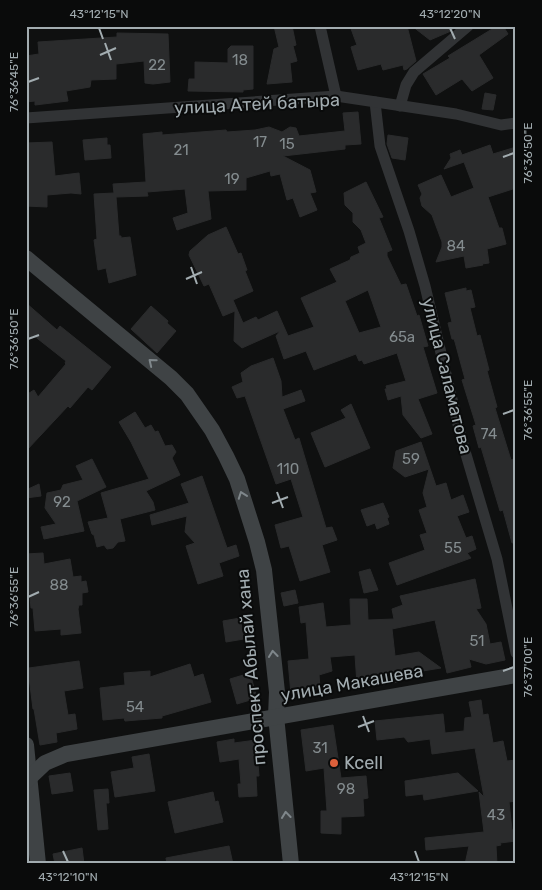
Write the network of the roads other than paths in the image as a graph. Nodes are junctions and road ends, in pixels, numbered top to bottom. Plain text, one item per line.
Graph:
1 (320, 26) edge
2 (468, 26) edge
3 (336, 96) junction
4 (375, 102) junction
5 (400, 106) junction
6 (26, 118) edge
7 (516, 123) edge
8 (26, 258) edge
9 (516, 653) edge
10 (516, 675) edge
11 (276, 716) junction
12 (26, 745) edge
13 (28, 780) edge
14 (38, 864) edge
15 (291, 864) edge

1 - 3 street
2 - 5 street
3 - 4 street, улица Атей батыра
3 - 6 street, улица Атей батыра
4 - 5 street, улица Атей батыра
4 - 9 street, улица Саламатова
5 - 7 street, улица Атей батыра
11 -> 8 main road, проспект Абылай хана
10 - 11 main road, улица Макашева
11 - 13 main road, улица Макашева
15 -> 11 main road, проспект Абылай хана
12 - 13 main road
13 - 14 main road

